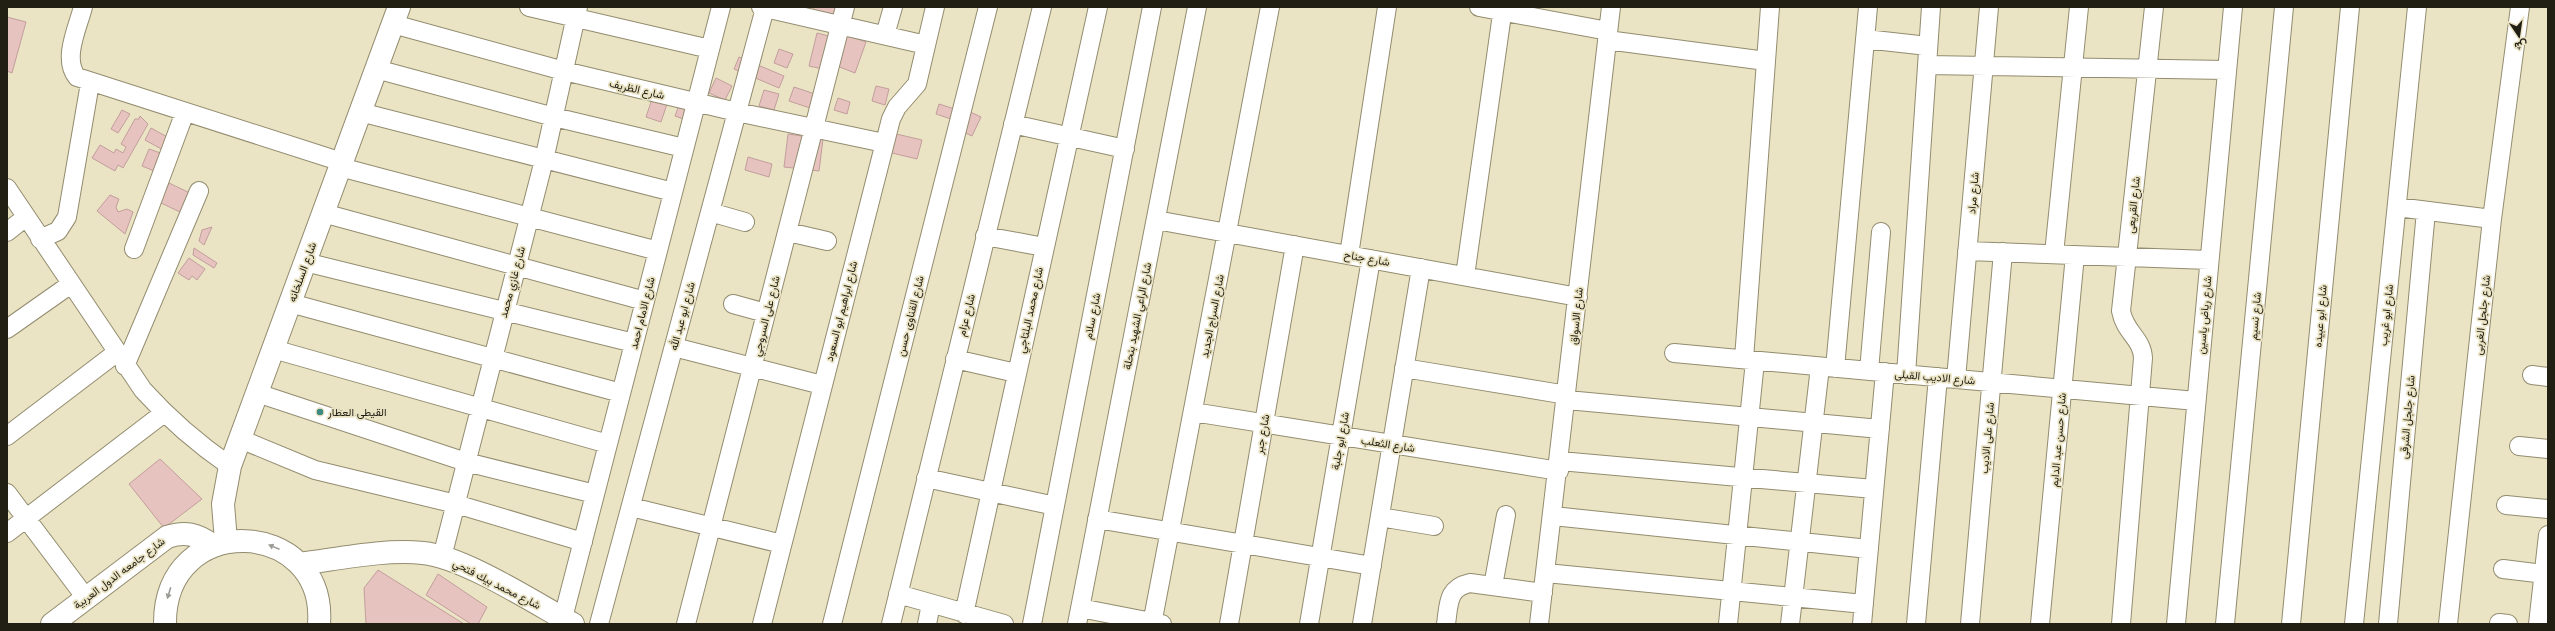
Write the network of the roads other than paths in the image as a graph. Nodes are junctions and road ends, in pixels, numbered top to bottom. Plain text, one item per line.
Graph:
1 (84, 7) edge
2 (529, 7) edge
3 (721, 7) edge
4 (763, 7) edge
5 (845, 7) edge
6 (893, 7) edge
7 (935, 7) edge
8 (988, 7) edge
9 (1042, 7) edge
10 (1098, 7) edge
11 (1152, 7) edge
12 (1197, 7) edge
13 (1270, 7) edge
14 (1387, 7) edge
15 (1479, 7) edge
16 (1611, 7) edge
17 (1770, 7) edge
18 (1868, 7) edge
19 (1931, 7) edge
20 (1989, 7) edge
21 (2079, 7) edge
22 (2154, 7) edge
23 (2233, 7) edge
24 (2284, 7) edge
25 (2350, 7) edge
26 (2417, 7) edge
27 (2520, 7) edge
28 (1503, 9) edge
29 (577, 12) edge
30 (396, 15) edge
31 (840, 25) junction
32 (1608, 35) junction
33 (885, 36) junction
34 (1865, 39) junction
35 (926, 45) junction
36 (1928, 46) junction
37 (710, 49) junction
38 (1766, 61) junction
39 (1927, 65) junction
40 (1984, 66) junction
41 (2073, 67) junction
42 (2147, 68) junction
43 (376, 69) junction
44 (2227, 70) junction
45 (564, 71) junction
46 (90, 83) junction
47 (696, 103) junction
48 (185, 112) junction
49 (360, 112) junction
50 (737, 112) junction
51 (554, 116) junction
52 (1013, 124) junction
53 (815, 128) junction
54 (1068, 137) junction
55 (884, 143) junction
56 (684, 148) junction
57 (1124, 149) junction
58 (544, 160) junction
59 (341, 164) junction
60 (7, 188) edge
61 (200, 191) dead end
62 (673, 192) junction
63 (2397, 208) junction
64 (2426, 211) junction
65 (710, 212) junction
66 (323, 213) junction
67 (26, 217) junction
68 (529, 217) junction
69 (2492, 219) junction
70 (1156, 220) junction
71 (745, 222) dead end
72 (7, 232) edge
73 (788, 232) junction
74 (1881, 232) dead end
75 (1228, 233) junction
76 (985, 236) junction
77 (40, 239) junction
78 (827, 241) dead end
79 (1295, 245) junction
80 (1044, 247) junction
81 (134, 250) dead end
82 (658, 251) junction
83 (1968, 251) junction
84 (2003, 252) junction
85 (2054, 254) junction
86 (1349, 255) junction
87 (2075, 255) junction
88 (2127, 257) junction
89 (1371, 259) junction
90 (2209, 260) junction
91 (305, 262) junction
92 (517, 265) junction
93 (1421, 268) junction
94 (1465, 276) junction
95 (71, 284) junction
96 (1578, 297) junction
97 (645, 301) junction
98 (290, 303) junction
99 (733, 304) dead end
100 (505, 312) junction
101 (766, 313) junction
102 (7, 329) edge
103 (634, 343) junction
104 (674, 347) junction
105 (273, 349) junction
106 (1674, 353) dead end
107 (121, 359) junction
108 (492, 359) junction
109 (955, 359) junction
110 (1750, 360) junction
111 (1828, 367) junction
112 (753, 368) junction
113 (1404, 368) junction
114 (1877, 372) junction
115 (1016, 373) junction
116 (1906, 374) junction
117 (1938, 377) junction
118 (1956, 379) junction
119 (1992, 382) junction
120 (822, 385) junction
121 (2062, 389) junction
122 (621, 393) junction
123 (257, 394) junction
124 (2140, 396) junction
125 (1567, 398) junction
126 (2196, 401) junction
127 (480, 408) junction
128 (1193, 412) junction
129 (164, 413) junction
130 (1749, 416) junction
131 (1814, 423) junction
132 (1264, 424) junction
133 (1880, 429) junction
134 (7, 436) edge
135 (1341, 436) junction
136 (240, 440) junction
137 (608, 444) junction
138 (1391, 444) junction
139 (2520, 446) dead end
140 (2548, 449) edge
141 (466, 462) junction
142 (230, 466) junction
143 (1559, 466) junction
144 (1743, 477) junction
145 (926, 478) junction
146 (1807, 484) junction
147 (1874, 490) junction
148 (990, 492) junction
149 (7, 493) edge
150 (595, 494) junction
151 (456, 504) junction
152 (1055, 506) junction
153 (2506, 506) dead end
154 (631, 507) junction
155 (2548, 509) edge
156 (1506, 515) dead end
157 (1553, 516) junction
158 (1380, 517) junction
159 (26, 518) junction
160 (1097, 520) junction
161 (711, 526) junction
162 (1434, 526) dead end
163 (1170, 532) junction
164 (7, 533) edge
165 (1737, 535) junction
166 (2548, 535) edge
167 (583, 542) junction
168 (1800, 542) junction
169 (219, 543) junction
170 (782, 544) junction
171 (1243, 544) junction
172 (1869, 549) junction
173 (442, 557) junction
174 (1320, 557) junction
175 (299, 564) junction
176 (1372, 566) junction
177 (2503, 569) dead end
178 (1546, 573) junction
179 (2545, 573) edge
180 (1493, 586) junction
181 (1731, 591) junction
182 (1543, 593) junction
183 (898, 594) junction
184 (1794, 597) junction
185 (86, 598) junction
186 (931, 604) junction
187 (1864, 604) junction
188 (964, 614) junction
189 (1078, 616) edge
190 (568, 621) edge
191 (1156, 623) edge
192 (52, 624) edge
193 (165, 624) edge
194 (320, 624) edge
195 (600, 624) edge
196 (686, 624) edge
197 (762, 624) edge
198 (832, 624) edge
199 (891, 624) edge
200 (927, 624) edge
201 (1004, 624) edge
202 (1032, 624) edge
203 (1229, 624) edge
204 (1309, 624) edge
205 (1362, 624) edge
206 (1446, 624) edge
207 (1539, 624) edge
208 (1728, 624) edge
209 (1790, 624) edge
210 (1862, 624) edge
211 (1916, 624) edge
212 (1970, 624) edge
213 (2040, 624) edge
214 (2121, 624) edge
215 (2176, 624) edge
216 (2225, 624) edge
217 (2291, 624) edge
218 (2354, 624) edge
219 (2388, 624) edge
220 (2448, 624) edge
221 (2538, 624) edge

1 - 46 street
2 - 29 street
3 - 37 street, شارع الامام احمد
4 - 31 street
4 - 50 street, شارع ابو عبد الله
5 - 31 street, شارع على السروجي
6 - 33 street
7 - 35 street, شارع ابراهيم ابو السعود
8 - 198 street, شارع القناوى حسن
9 - 52 street, شارع عزام
10 - 54 street, شارع محمد البلتاجي
11 - 57 street, شارع سلام
12 - 70 street, شارع الراعي الشهيد بنحلة
13 - 75 street, شارع السراج الجديد
14 - 86 street
15 - 28 street
16 - 32 street, شارع الاسواق
17 - 38 street
18 - 34 street
19 - 36 street
20 - 40 street, شارع مراد
21 - 41 street
22 - 42 street, شارع القريعى
23 - 44 street, شارع رياض ياسين
24 - 216 street, شارع نسيم
25 - 217 street, شارع ابو عبيده
26 - 63 street, شارع ابو غريب
27 - 69 street, شارع جلجل الغربى
28 - 32 street
28 - 94 street
29 - 37 street
29 - 45 street, شارع غازي محمد
30 - 43 street, شارع السلخانه
30 - 45 street, شارع الظريف
31 - 33 street
31 - 53 street, شارع على السروجي
32 - 38 street
32 - 96 street, شارع الاسواق
33 - 35 street
34 - 36 street
34 - 111 street
35 - 55 street, شارع ابراهيم ابو السعود
36 - 39 street
37 - 47 street, شارع الامام احمد
38 - 110 street
39 - 40 street
39 - 116 street
40 - 41 street
40 - 83 street, شارع مراد
41 - 42 street
41 - 85 street
42 - 44 street
42 - 88 street, شارع القريعى
43 - 49 street, شارع السلخانه
43 - 51 street
44 - 90 street, شارع رياض ياسين
45 - 47 street, شارع الظريف
45 - 51 street, شارع غازي محمد
46 - 48 street
46 - 77 street
47 - 50 street, شارع الظريف
47 - 56 street, شارع الامام احمد
48 - 59 street
48 - 81 street
49 - 58 street
49 - 59 street, شارع السلخانه
50 - 53 street, شارع الظريف
50 - 65 street, شارع ابو عبد الله
51 - 56 street
51 - 58 street, شارع غازي محمد
52 - 54 street
52 - 76 street, شارع عزام
53 - 55 street, شارع الظريف
53 - 73 street, شارع على السروجي
54 - 57 street
54 - 80 street, شارع محمد البلتاجي
55 - 120 street, شارع ابراهيم ابو السعود
56 - 62 street, شارع الامام احمد
57 - 152 street, شارع سلام
58 - 62 street
58 - 68 street, شارع غازي محمد
59 - 66 street, شارع السلخانه
59 - 68 street
60 - 67 street
61 - 107 street
62 - 82 street, شارع الامام احمد
63 - 64 street
63 - 218 street, شارع ابو غريب
64 - 69 street
64 - 219 street, شارع جلجل الشرقى
65 - 71 street
65 - 104 street, شارع ابو عبد الله
66 - 91 street, شارع السلخانه
66 - 92 street
67 - 72 street
67 - 77 street
68 - 82 street
68 - 92 street, شارع غازي محمد
69 - 220 street, شارع جلجل الغربى
70 - 75 street, شارع جناح
70 - 160 street, شارع الراعي الشهيد بنحلة
73 - 78 street
73 - 101 street, شارع على السروجي
74 - 114 street
75 - 79 street, شارع جناح
75 - 128 street, شارع السراج الجديد
76 - 80 street
76 - 109 street, شارع عزام
77 - 95 street
79 - 86 street, شارع جناح
79 - 132 street, شارع جبر
80 - 115 street, شارع محمد البلتاجي
82 - 97 street, شارع الامام احمد
83 - 84 street
83 - 118 street, شارع مراد
84 - 85 street
84 - 119 street, شارع على الاديب
85 - 87 street
86 - 89 street, شارع جناح
87 - 88 street
87 - 121 street, شارع حسن عبد الدايم
88 - 90 street
88 - 124 street, شارع القريعى
89 - 93 street, شارع جناح
89 - 135 street, شارع ابو جلبة
90 - 126 street, شارع رياض ياسين
91 - 98 street, شارع السلخانه
91 - 100 street
92 - 97 street
92 - 100 street, شارع غازي محمد
93 - 94 street, شارع جناح
93 - 113 street
94 - 96 street, شارع جناح
95 - 102 street
95 - 107 street
96 - 125 street, شارع الاسواق
97 - 103 street, شارع الامام احمد
98 - 105 street, شارع السلخانه
98 - 108 street
99 - 101 street
100 - 103 street
100 - 108 street, شارع غازي محمد
101 - 112 street, شارع على السروجي
103 - 122 street, شارع الامام احمد
104 - 112 street
104 - 154 street, شارع ابو عبد الله
105 - 123 street, شارع السلخانه
105 - 127 street
106 - 110 street, شارع الاديب القبلى
107 - 129 street
107 - 134 street
108 - 122 street
108 - 127 street, شارع غازي محمد
109 - 115 street
109 - 145 street, شارع عزام
110 - 111 street, شارع الاديب القبلى
110 - 130 street
111 - 114 street, شارع الاديب القبلى
111 - 131 street
112 - 120 street
112 - 161 street, شارع على السروجي
113 - 125 street
113 - 138 street
114 - 116 street, شارع الاديب القبلى
114 - 133 street
115 - 148 street, شارع محمد البلتاجي
116 - 117 street, شارع الاديب القبلى
117 - 118 street, شارع الاديب القبلى
117 - 211 street
118 - 119 street, شارع الاديب القبلى
119 - 121 street, شارع الاديب القبلى
119 - 212 street, شارع على الاديب
120 - 170 street, شارع ابراهيم ابو السعود
121 - 124 street, شارع الاديب القبلى
121 - 213 street, شارع حسن عبد الدايم
122 - 137 street, شارع الامام احمد
123 - 136 street, شارع السلخانه
123 - 141 street
124 - 126 street, شارع الاديب القبلى
124 - 214 street, شارع القريعى
125 - 130 street
125 - 143 street, شارع الاسواق
126 - 215 street, شارع رياض ياسين
127 - 137 street
127 - 141 street, شارع غازي محمد
128 - 132 street, شارع الثعلب
128 - 163 street, شارع السراج الجديد
129 - 142 street
129 - 159 street
130 - 131 street
130 - 144 street
131 - 133 street
131 - 146 street
132 - 135 street, شارع الثعلب
132 - 171 street, شارع جبر
133 - 147 street
135 - 138 street, شارع الثعلب
135 - 174 street, شارع ابو جلبة
136 - 142 street, شارع السلخانه
136 - 151 street
137 - 150 street, شارع الامام احمد
138 - 143 street, شارع الثعلب
138 - 158 street
139 - 140 street
141 - 150 street
141 - 151 street, شارع غازي محمد
142 - 169 street, شارع السلخانه
143 - 144 street
143 - 157 street, شارع الاسواق
144 - 146 street
144 - 165 street
145 - 148 street
145 - 183 street, شارع عزام
146 - 147 street
146 - 168 street
147 - 172 street
148 - 152 street
148 - 188 street, شارع محمد البلتاجي
149 - 159 street
150 - 167 street, شارع الامام احمد
151 - 167 street
151 - 173 street, شارع غازي محمد
152 - 202 street, شارع سلام
153 - 155 street
154 - 161 street
154 - 195 street, شارع ابو عبد الله
156 - 180 street
157 - 165 street
157 - 178 street, شارع الاسواق
158 - 162 street
158 - 176 street
159 - 164 street
159 - 185 street
160 - 163 street
160 - 189 street, شارع الراعي الشهيد بنحلة
161 - 170 street
161 - 196 street, شارع على السروجي
163 - 171 street
163 - 191 street, شارع السراج الجديد
165 - 168 street
165 - 181 street
166 - 179 street
167 - 190 street, شارع الامام احمد
168 - 172 street
168 - 184 street
175 -> 169 street
169 - 185 street, شارع جامعه الدول العربية
169 -> 193 street
170 - 197 street, شارع ابراهيم ابو السعود
171 - 174 street
171 - 203 street, شارع جبر
172 - 187 street
173 - 175 street, شارع محمد بيك فتحي
173 - 190 street, شارع محمد بيك فتحي
174 - 176 street
174 - 204 street, شارع ابو جلبة
175 - 194 street
176 - 205 street
177 - 179 street
178 - 181 street
178 - 182 street, شارع الاسواق
179 - 221 street
180 - 182 street
180 - 206 street
181 - 184 street
181 - 208 street
182 - 207 street, شارع الاسواق
183 - 186 street
183 - 199 street, شارع عزام
184 - 187 street
184 - 209 street
185 - 192 street, شارع جامعه الدول العربية
186 - 188 street
186 - 200 street
187 - 210 street
188 - 201 street
189 - 191 street

